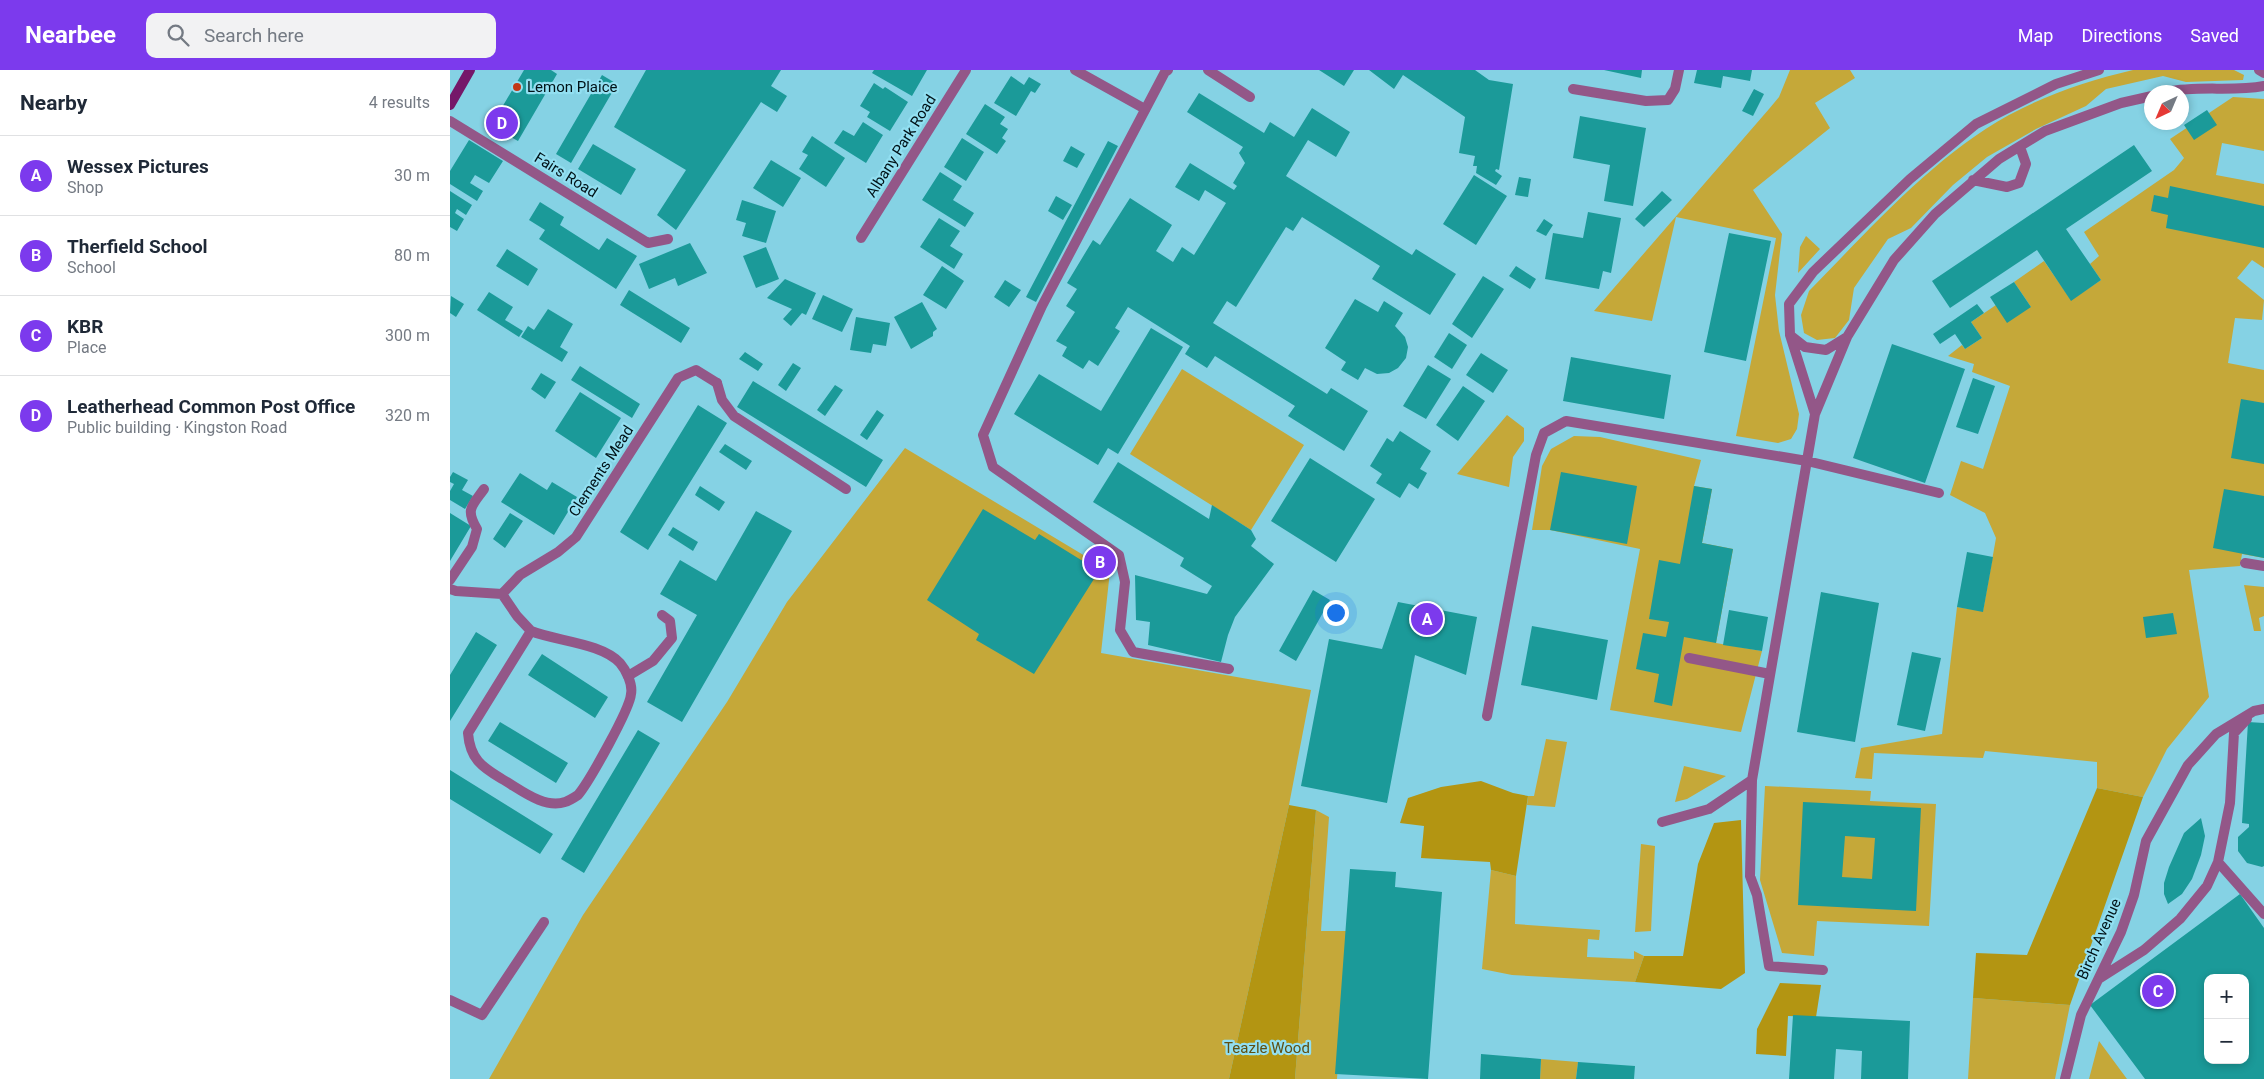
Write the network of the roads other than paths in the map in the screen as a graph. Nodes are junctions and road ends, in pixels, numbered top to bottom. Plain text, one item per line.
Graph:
1 (470, 70) edge
2 (966, 70) edge
3 (1075, 70) edge
4 (1168, 70) edge
5 (1208, 70) edge
6 (1679, 70) edge
7 (2098, 70) edge
8 (2259, 70) edge
9 (2264, 73) edge
10 (2264, 86) edge
11 (1573, 89) dead end
12 (2189, 90) edge
13 (1250, 97) dead end
14 (2144, 98) edge
15 (450, 105) edge
16 (1146, 109) junction
17 (450, 121) edge
18 (2020, 147) junction
19 (1973, 180) junction
20 (861, 238) dead end
21 (668, 239) dead end
22 (1790, 335) junction
23 (1847, 337) junction
24 (1815, 414) junction
25 (1807, 461) junction
26 (484, 489) dead end
27 (846, 489) dead end
28 (1939, 493) dead end
29 (2245, 563) dead end
30 (2264, 566) edge
31 (450, 580) edge
32 (450, 588) edge
33 (502, 594) junction
34 (662, 615) dead end
35 (531, 631) junction
36 (1689, 658) dead end
37 (1228, 669) dead end
38 (1770, 674) junction
39 (628, 676) junction
40 (2259, 710) edge
41 (1486, 716) dead end
42 (1752, 780) junction
43 (1662, 822) dead end
44 (2218, 862) junction
45 (2264, 914) edge
46 (544, 922) dead end
47 (1823, 970) dead end
48 (2098, 979) junction
49 (450, 1000) edge
50 (2065, 1079) edge

1 - 15 main road
2 - 20 street, Albany Park Road
3 - 16 street
4 - 16 street
5 - 13 street
6 - 11 street
7 - 22 street
8 - 9 street
10 - 12 street
14 - 18 street
16 - 37 street
17 - 21 street, Fairs Road
18 - 19 street
18 - 19 street
19 - 23 street
22 - 23 street
22 - 24 street
23 - 24 street
24 - 25 street
25 - 28 street
25 - 38 street
25 - 41 street
26 - 31 street
27 - 33 street, Clements Mead
29 - 30 street
32 - 33 street
33 - 35 street
34 - 39 street
35 - 39 street
35 - 39 street
36 - 38 street
38 - 42 street
40 - 44 street
40 - 48 street, Birch Avenue
42 - 43 street
42 - 47 street
44 - 45 street
44 - 48 street
46 - 49 street
48 - 50 street, Birch Avenue

